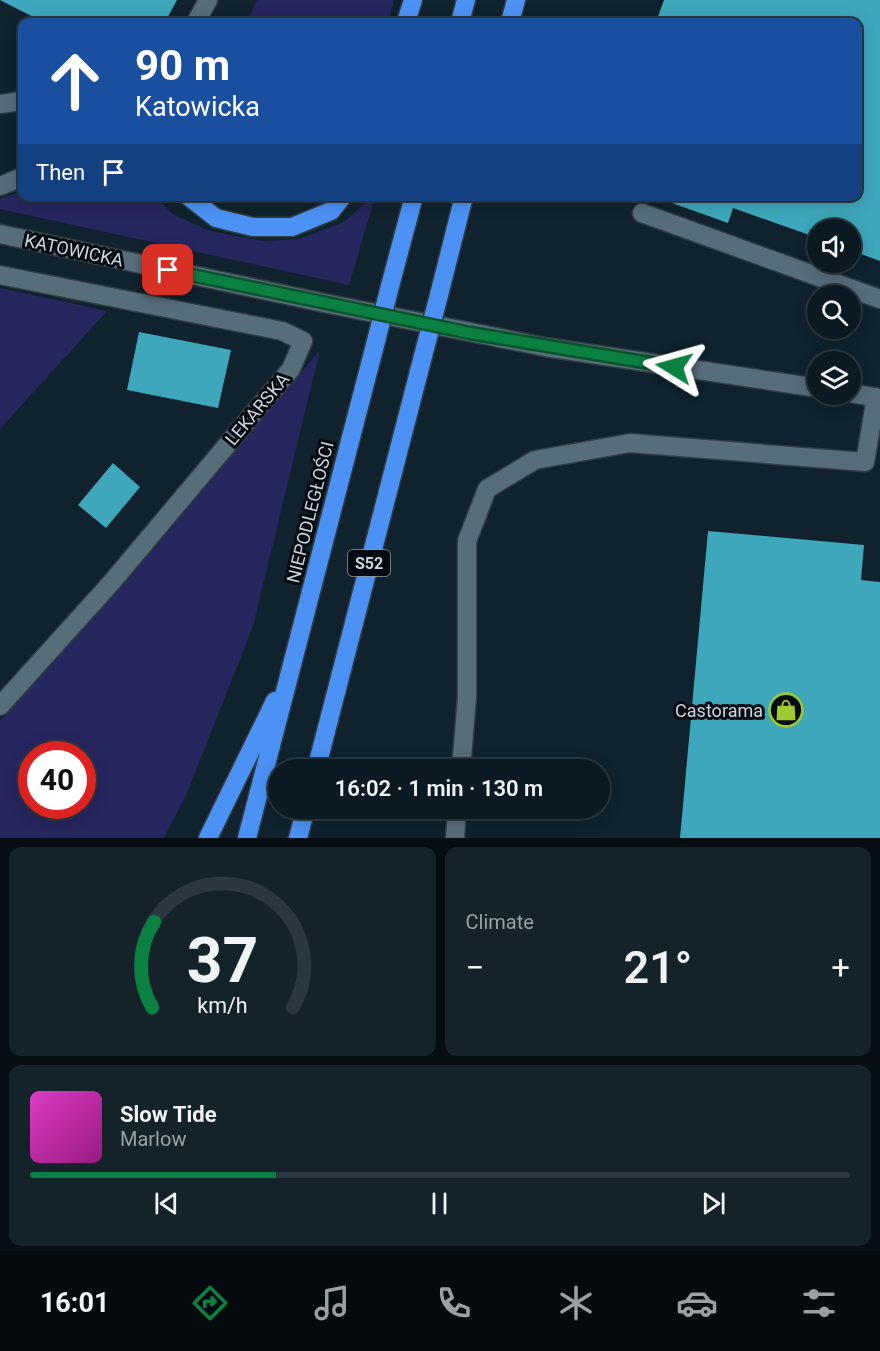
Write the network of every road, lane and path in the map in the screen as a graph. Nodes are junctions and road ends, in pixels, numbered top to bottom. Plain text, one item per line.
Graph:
1 (208, 0) edge
2 (413, 0) edge
3 (466, 0) edge
4 (516, 0) edge
5 (198, 18) edge
6 (407, 18) edge
7 (461, 18) edge
8 (511, 18) edge
9 (18, 102) edge
10 (0, 104) edge
11 (18, 179) edge
12 (0, 186) edge
13 (194, 201) edge
14 (339, 201) edge
15 (413, 201) edge
16 (463, 201) edge
17 (642, 213) dead end
18 (0, 234) edge
19 (0, 275) edge
20 (880, 299) edge
21 (807, 386) edge
22 (861, 395) edge
23 (878, 397) edge
24 (873, 467) edge
25 (293, 665) junction
26 (0, 706) edge
27 (319, 759) edge
28 (462, 759) edge
29 (303, 819) edge
30 (311, 819) edge
31 (456, 819) edge
32 (208, 838) edge
33 (247, 838) edge
34 (298, 838) edge
35 (310, 838) edge
36 (455, 838) edge

1 - 5 street
2 - 6 highway
3 - 7 highway
4 - 8 highway
9 - 10 street
11 - 12 street
13 - 14 highway
15 - 25 highway, NIEPODLEGŁOŚCI / S52, bridge
16 - 27 highway, S52, bridge
17 - 20 street
18 - 21 street, KATOWICKA
19 - 26 street, LEKARSKA
22 - 23 street
23 - 24 street
24 - 28 street
25 - 32 highway
25 - 33 highway, NIEPODLEGŁOŚCI / S52
29 - 34 highway
30 - 35 highway
31 - 36 street

